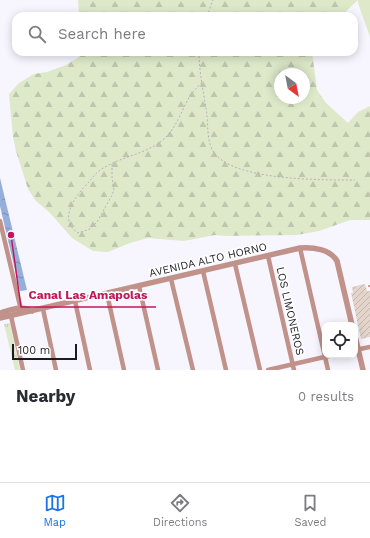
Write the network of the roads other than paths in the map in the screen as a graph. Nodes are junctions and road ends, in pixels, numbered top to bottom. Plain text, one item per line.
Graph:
1 (0, 221) edge
2 (300, 248) junction
3 (268, 256) junction
4 (235, 264) junction
5 (203, 271) junction
6 (171, 279) junction
7 (139, 286) junction
8 (107, 294) junction
9 (75, 301) junction
10 (42, 309) junction
11 (21, 311) junction
12 (0, 312) edge
13 (11, 316) junction
14 (0, 318) edge
15 (351, 322) edge
16 (322, 344) edge
17 (370, 347) edge
18 (358, 350) edge
19 (358, 356) edge
20 (322, 358) edge
21 (325, 358) edge
22 (293, 364) junction
23 (23, 370) edge
24 (56, 370) edge
25 (90, 370) edge
26 (124, 370) edge
27 (158, 370) edge
28 (193, 370) edge
29 (226, 370) edge
30 (260, 370) edge
31 (268, 370) edge
32 (294, 370) edge
33 (328, 370) edge
34 (363, 370) edge

1 - 11 street
2 - 3 street, AVENIDA ALTO HORNO
2 - 15 street, AVENIDA ALTO HORNO
2 - 16 street
3 - 4 street, AVENIDA ALTO HORNO
3 - 22 street, LOS LIMONEROS
4 - 5 street, AVENIDA ALTO HORNO
4 - 30 street
5 - 6 street, AVENIDA ALTO HORNO
5 - 29 street
6 - 7 street, AVENIDA ALTO HORNO
6 - 28 street
7 - 8 street, AVENIDA ALTO HORNO
7 - 27 street
8 - 9 street, AVENIDA ALTO HORNO
8 - 26 street
9 - 10 street, AVENIDA ALTO HORNO
9 - 25 street
10 - 11 street, AVENIDA ALTO HORNO
10 - 24 street
11 - 12 street, AVENIDA ALTO HORNO
11 - 13 street, AVENIDA ALTO HORNO
13 - 14 street, AVENIDA ALTO HORNO
13 - 23 street
17 - 18 street
19 - 34 street
20 - 22 street
21 - 33 street
22 - 31 street
22 - 32 street, LOS LIMONEROS

